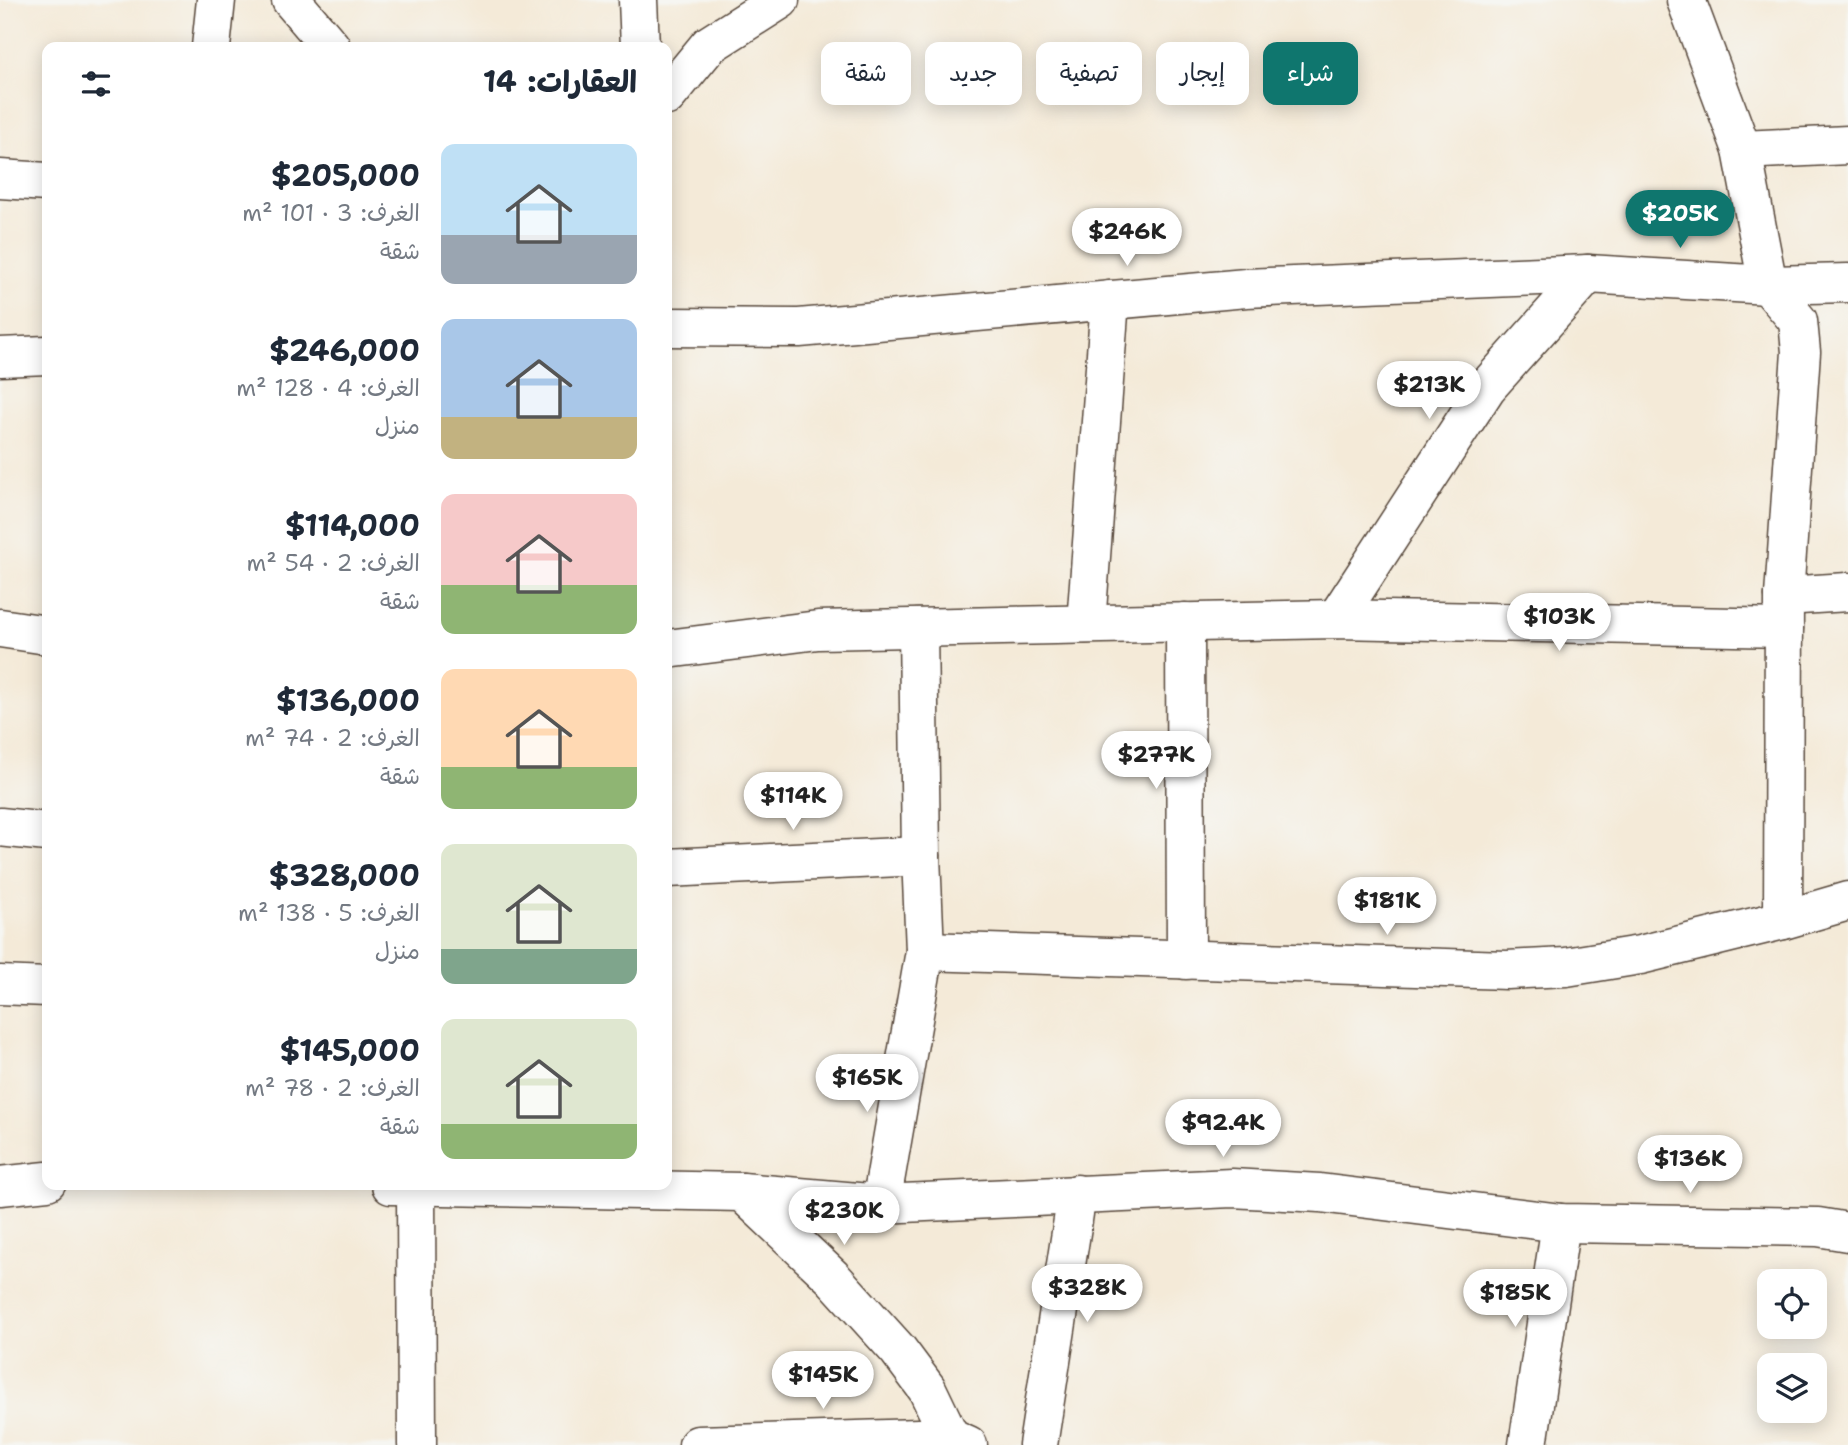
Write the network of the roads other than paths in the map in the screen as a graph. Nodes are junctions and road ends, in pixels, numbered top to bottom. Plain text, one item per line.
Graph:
1 (216, 0) edge
2 (290, 0) edge
3 (638, 0) edge
4 (779, 0) edge
5 (1686, 0) edge
6 (212, 42) edge
7 (327, 42) edge
8 (640, 42) edge
9 (672, 90) edge
10 (1848, 145) edge
11 (1742, 150) junction
12 (0, 179) edge
13 (42, 182) edge
14 (1588, 274) junction
15 (1848, 283) edge
16 (1768, 285) junction
17 (1110, 300) junction
18 (672, 327) edge
19 (42, 355) edge
20 (0, 357) edge
21 (1848, 592) edge
22 (1784, 612) junction
23 (1336, 619) junction
24 (1185, 622) junction
25 (1086, 624) junction
26 (0, 628) edge
27 (918, 628) junction
28 (42, 634) edge
29 (672, 648) edge
30 (0, 827) edge
31 (42, 831) edge
32 (921, 856) junction
33 (672, 868) edge
34 (1848, 901) edge
35 (1783, 920) junction
36 (925, 951) junction
37 (1186, 960) junction
38 (0, 985) edge
39 (42, 987) edge
40 (42, 1182) edge
41 (0, 1186) edge
42 (672, 1189) edge
43 (416, 1190) edge
44 (742, 1192) junction
45 (1077, 1194) junction
46 (881, 1204) junction
47 (1561, 1223) junction
48 (1838, 1224) edge
49 (956, 1442) edge
50 (417, 1445) edge
51 (698, 1445) edge
52 (1038, 1445) edge
53 (1528, 1445) edge

1 - 6 street
2 - 7 street
3 - 8 street
4 - 9 street
5 - 11 street
10 - 11 street
11 - 16 street
12 - 13 street
14 - 16 street
14 - 17 street
14 - 23 street
15 - 16 street
16 - 22 street
17 - 18 street
17 - 25 street
19 - 20 street
21 - 22 street
22 - 23 street
22 - 35 street
23 - 24 street
24 - 25 street
24 - 37 street
25 - 27 street
26 - 28 street
27 - 29 street
27 - 32 street
30 - 31 street
32 - 33 street
32 - 36 street
34 - 35 street
35 - 37 street
36 - 37 street
36 - 46 street
38 - 39 street
40 - 41 street
42 - 44 street
43 - 50 street
44 - 46 street
44 - 49 street
45 - 46 street
45 - 47 street
45 - 52 street
47 - 48 street
47 - 53 street
49 - 51 street

